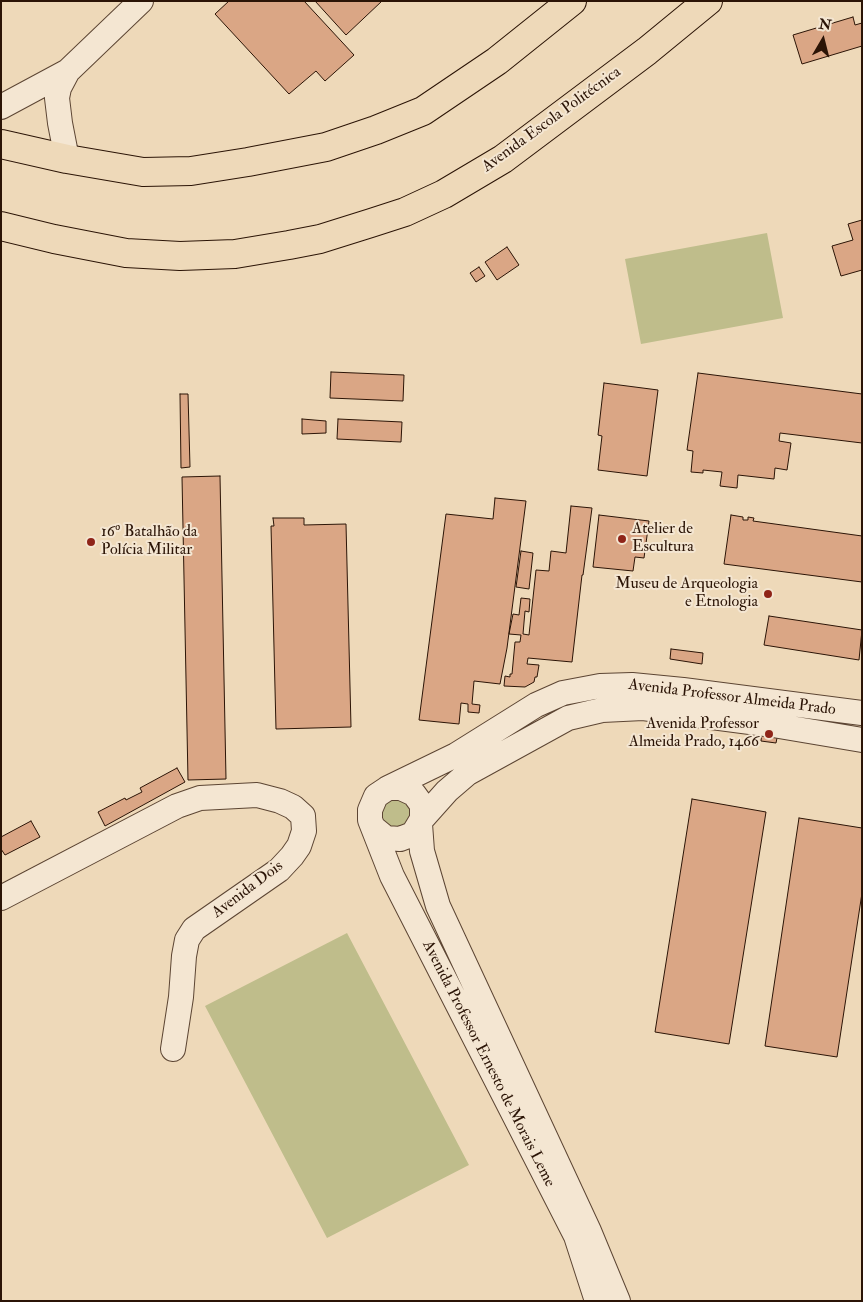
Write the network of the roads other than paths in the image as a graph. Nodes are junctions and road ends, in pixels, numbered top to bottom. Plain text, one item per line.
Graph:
1 (141, 1) edge
2 (572, 1) edge
3 (708, 1) edge
4 (68, 71) junction
5 (1, 107) edge
6 (1, 144) edge
7 (67, 159) junction
8 (1, 226) edge
9 (862, 713) edge
10 (862, 740) edge
11 (388, 788) junction
12 (421, 822) junction
13 (375, 829) junction
14 (1, 898) edge
15 (173, 1049) dead end
16 (597, 1301) edge
17 (618, 1301) edge

1 - 4 street
2 - 7 highway
3 - 8 highway, Avenida Escola Politécnica
4 - 5 street
4 - 7 street
6 - 7 highway
9 - 11 street, Avenida Professor Almeida Prado
10 - 12 street, Avenida Professor Almeida Prado
11 - 12 street
11 - 13 street
12 - 13 street
12 - 17 street, Avenida Professor Ernesto de Morais Leme
13 - 16 street, Avenida Professor Ernesto de Morais Leme
14 - 15 street, Avenida Dois

